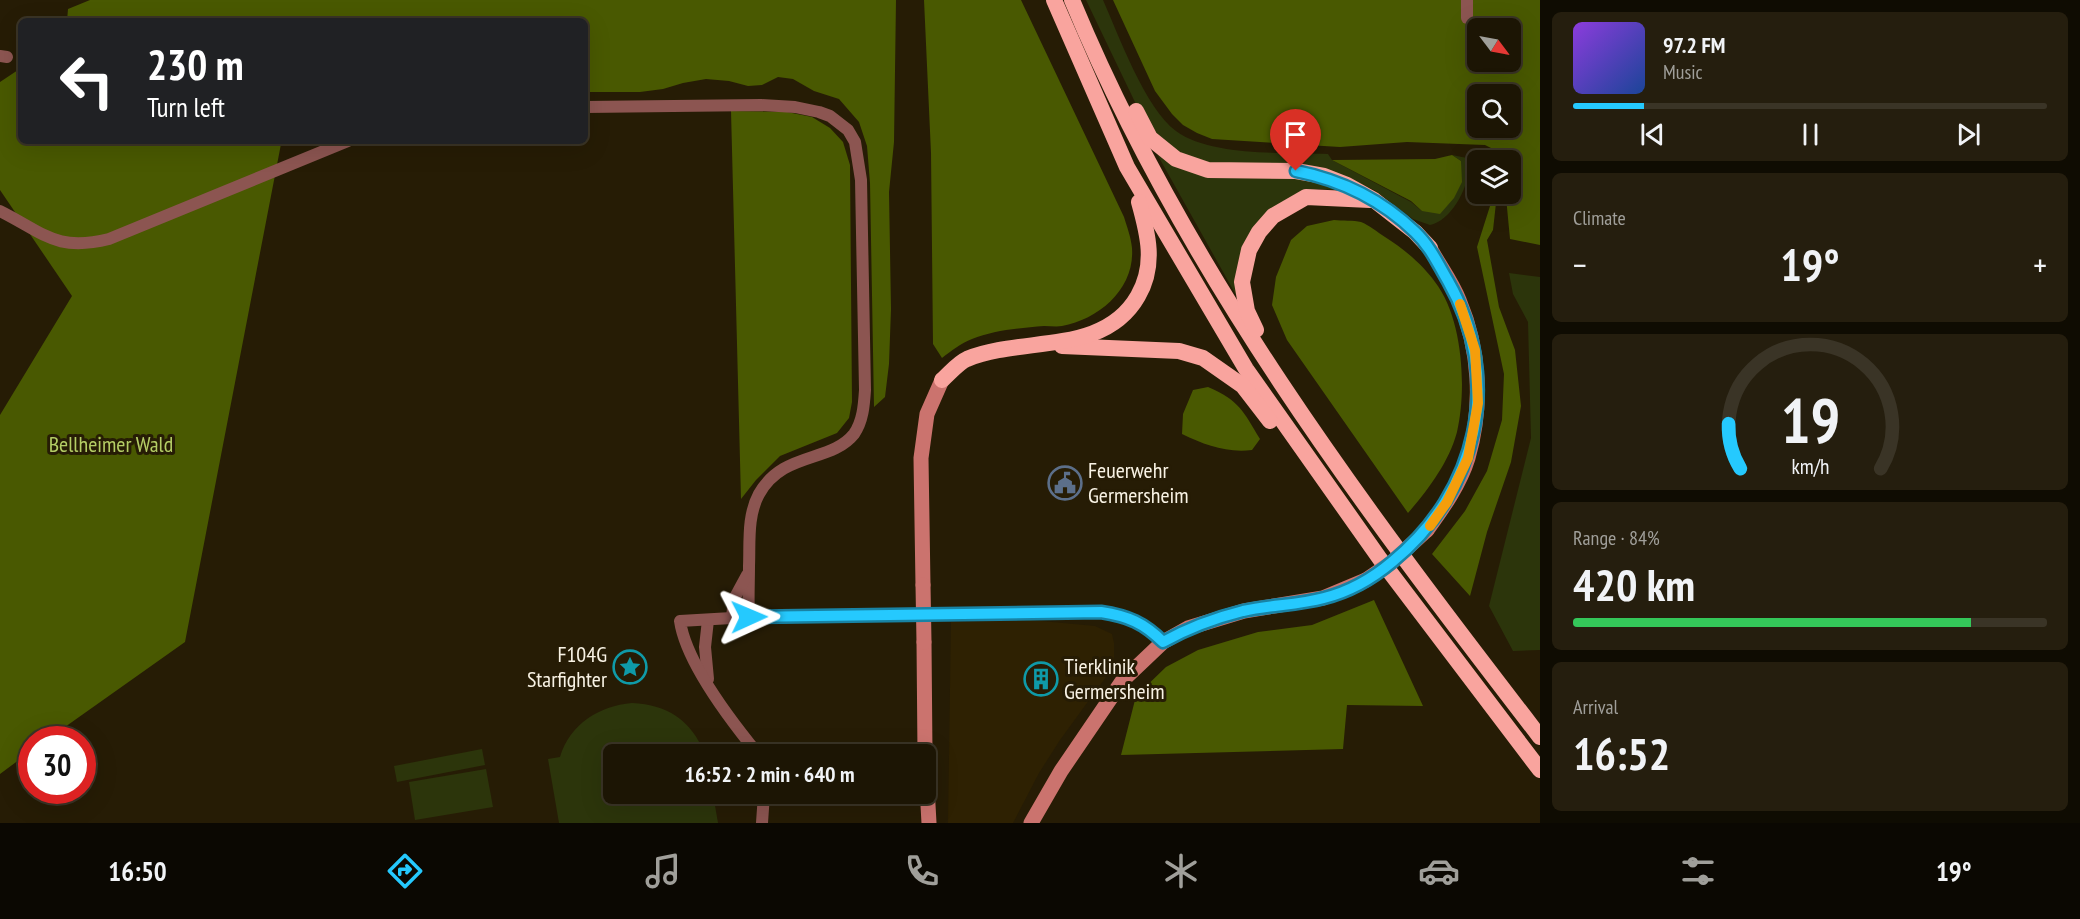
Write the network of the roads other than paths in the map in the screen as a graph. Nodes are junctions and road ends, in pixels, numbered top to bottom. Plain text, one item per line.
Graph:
1 (1053, 0) edge
2 (1072, 0) edge
3 (1467, 0) edge
4 (1467, 18) dead end
5 (1084, 29) junction
6 (588, 108) edge
7 (341, 144) edge
8 (1128, 167) junction
9 (1374, 200) junction
10 (0, 211) edge
11 (1430, 248) joint
12 (1043, 344) junction
13 (1269, 367) junction
14 (942, 380) joint
15 (1307, 457) junction
16 (749, 569) junction
17 (749, 617) junction
18 (732, 618) junction
19 (708, 620) junction
20 (1163, 642) junction
21 (708, 683) junction
22 (1540, 737) edge
23 (750, 744) edge
24 (925, 744) edge
25 (1540, 770) edge
26 (763, 804) edge
27 (925, 804) edge
28 (927, 804) edge
29 (762, 823) edge
30 (923, 823) edge
31 (929, 823) edge
32 (1033, 823) edge

1 - 8 highway
2 - 5 highway
3 - 4 street
5 - 9 highway
5 - 13 highway
6 - 16 street
7 - 10 street
8 - 12 highway
8 - 15 highway
9 - 11 highway
9 - 13 highway
11 - 20 main road, bridge
12 - 14 highway
12 - 15 highway
13 - 22 highway
14 - 24 main road, bridge
15 - 25 highway
16 - 17 street
16 - 18 street
17 - 18 street
17 - 20 street
18 - 19 street
19 - 21 street
19 - 21 street
20 - 32 main road
21 - 23 street
26 - 29 street
27 - 30 main road
28 - 31 main road

